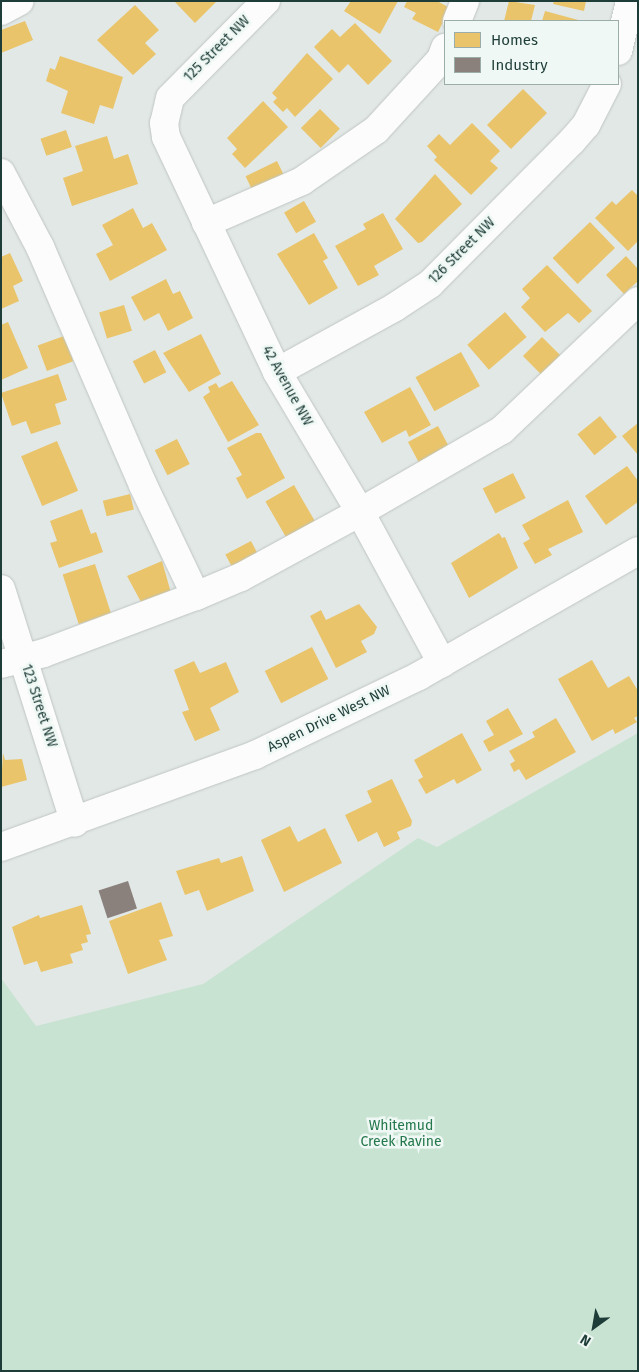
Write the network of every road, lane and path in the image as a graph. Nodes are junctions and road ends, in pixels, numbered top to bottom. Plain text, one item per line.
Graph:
1 (20, 1) edge
2 (266, 1) edge
3 (465, 1) edge
4 (630, 1) edge
5 (1, 11) edge
6 (457, 20) edge
7 (619, 47) edge
8 (444, 51) edge
9 (606, 85) edge
10 (170, 98) joint
11 (1, 173) edge
12 (206, 223) junction
13 (638, 301) edge
14 (277, 372) junction
15 (360, 512) junction
16 (638, 551) edge
17 (1, 589) edge
18 (196, 596) junction
19 (13, 661) edge
20 (442, 663) junction
21 (75, 822) junction
22 (1, 847) edge

1 - 5 street
2 - 10 street, 125 Street NW
3 - 6 street
4 - 7 street
8 - 12 street
9 - 14 street, 126 Street NW
10 - 12 street, 42 Avenue NW
11 - 18 street
12 - 14 street, 42 Avenue NW
13 - 15 street
14 - 15 street, 42 Avenue NW
15 - 18 street
15 - 20 street, 42 Avenue NW
16 - 20 street, Aspen Drive West NW
17 - 19 street, 123 Street NW
18 - 19 street
19 - 21 street, 123 Street NW
20 - 21 street, Aspen Drive West NW
21 - 22 street, Aspen Drive West NW

